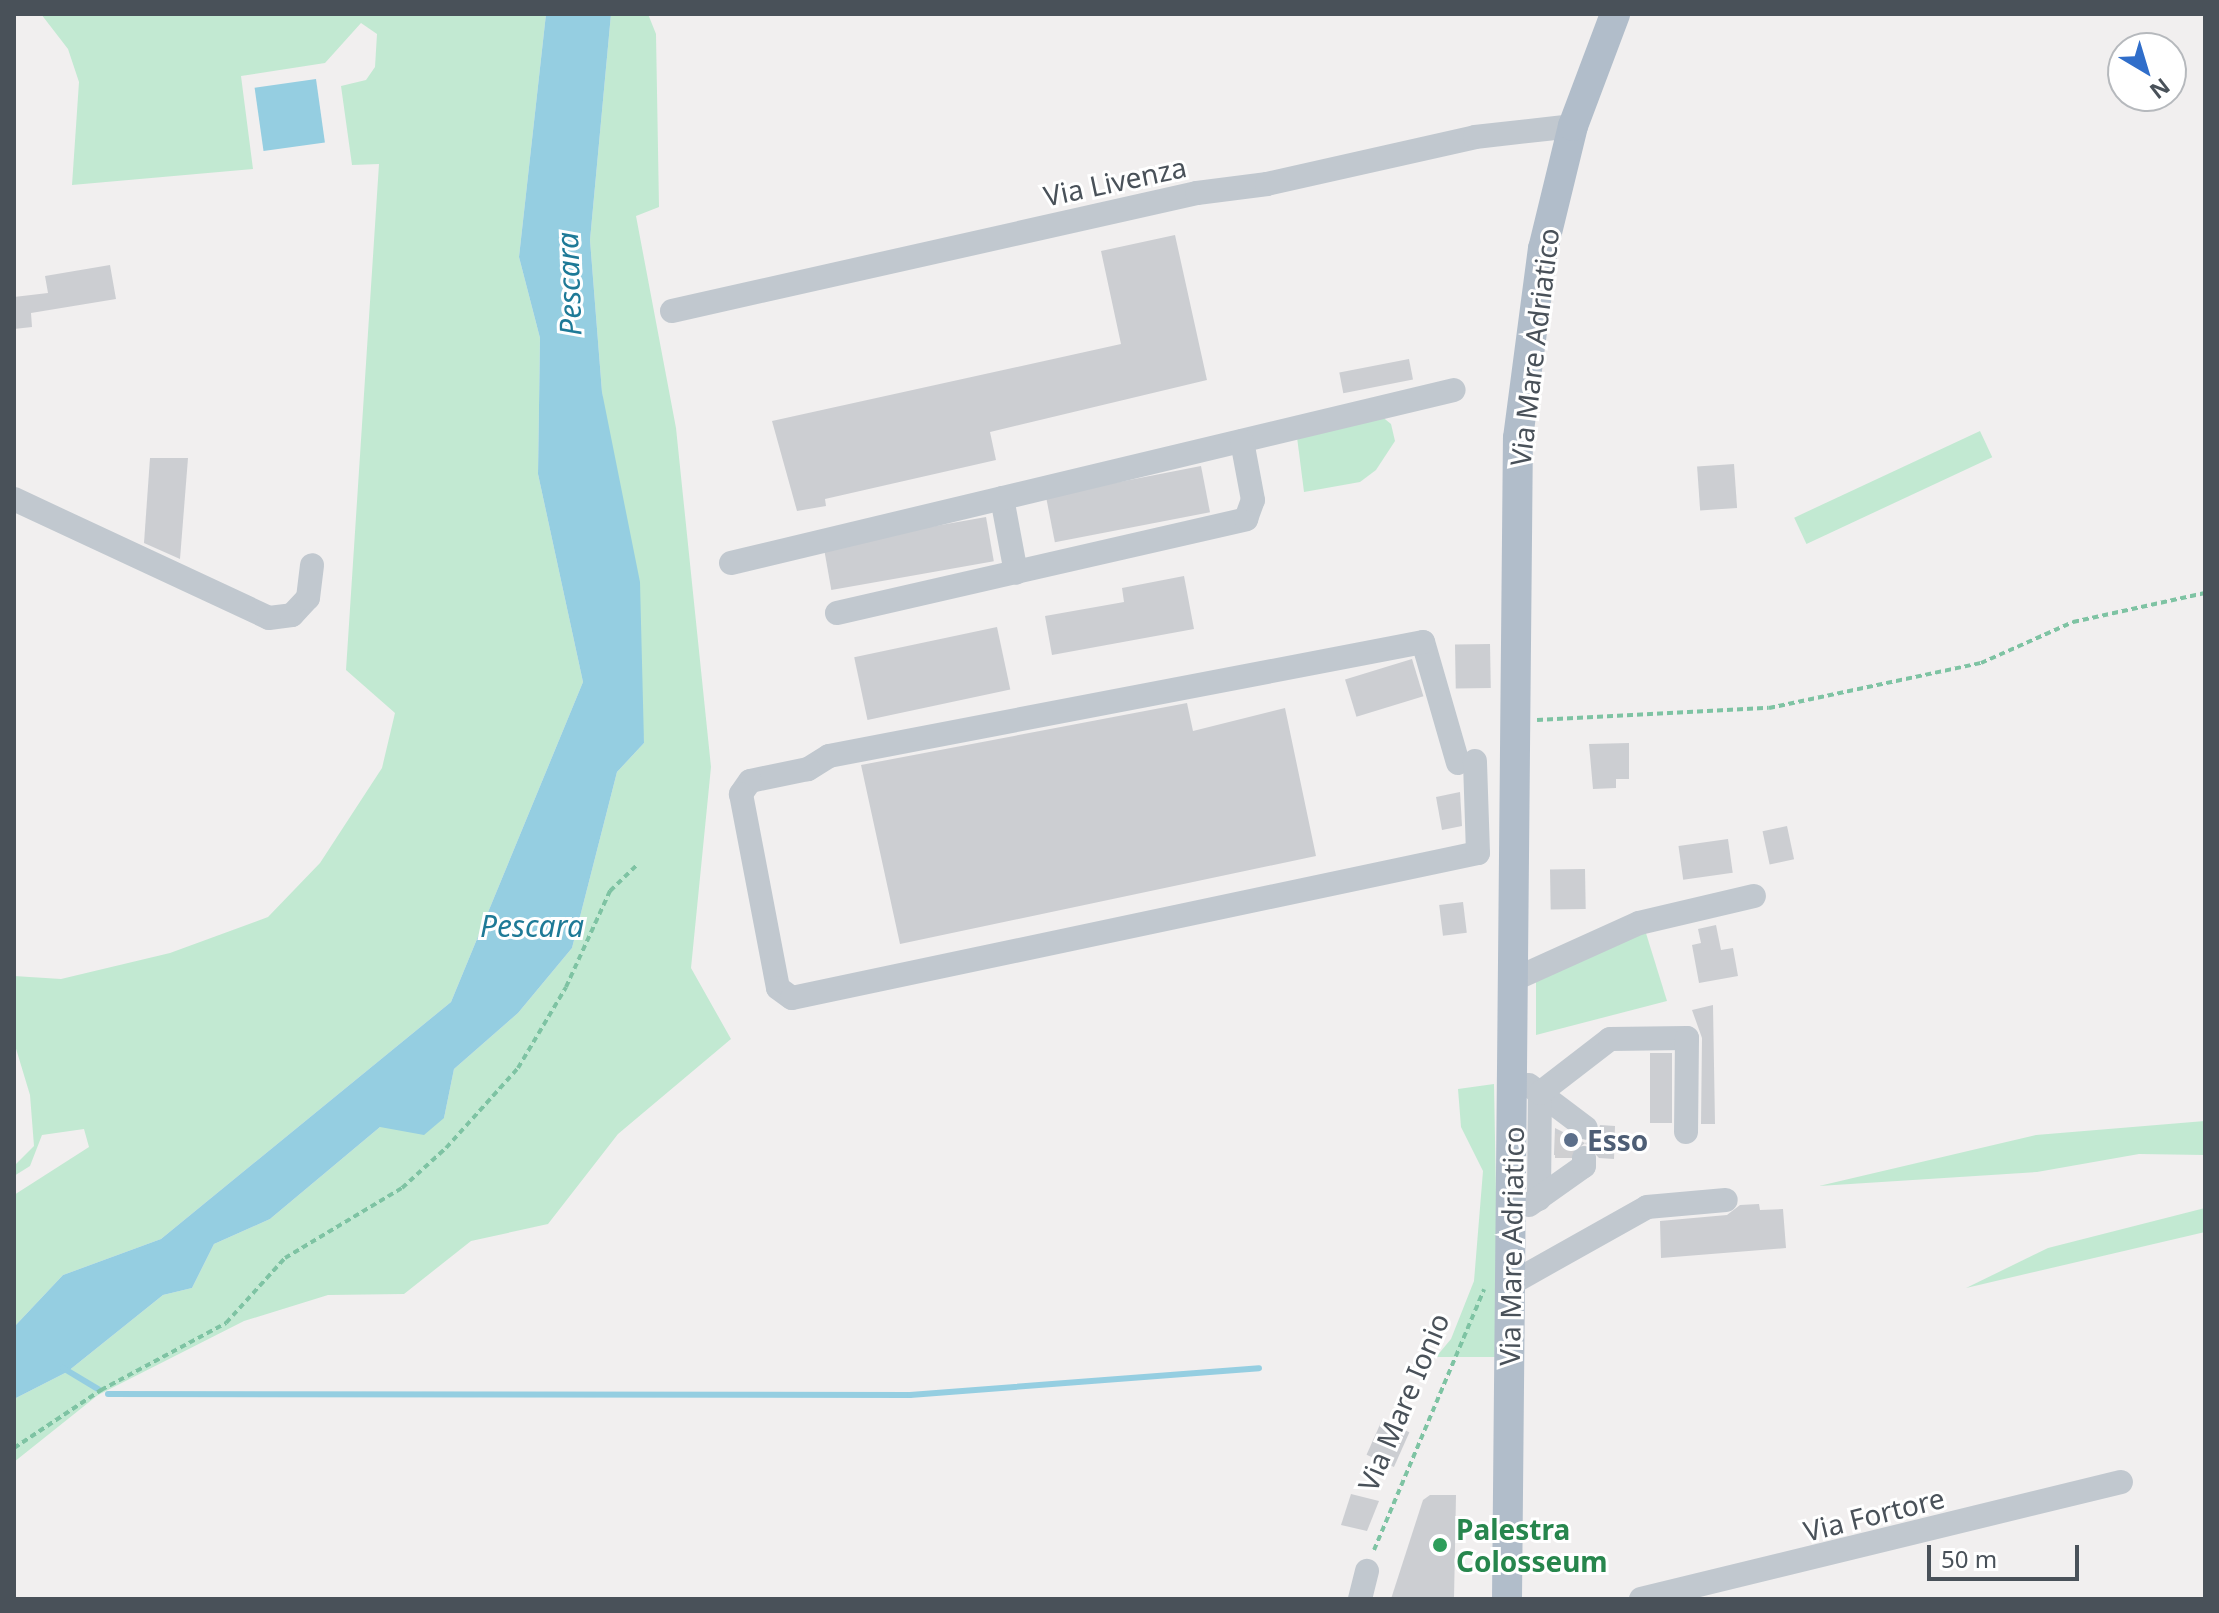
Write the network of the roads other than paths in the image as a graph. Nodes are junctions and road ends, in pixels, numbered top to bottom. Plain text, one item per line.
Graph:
1 (1615, 14) edge
2 (1573, 126) junction
3 (672, 311) dead end
4 (1454, 390) dead end
5 (1242, 441) junction
6 (1002, 498) junction
7 (14, 499) edge
8 (731, 563) dead end
9 (312, 565) dead end
10 (1016, 573) junction
11 (837, 613) dead end
12 (1516, 691) junction
13 (1490, 761) junction
14 (1497, 842) junction
15 (1754, 896) dead end
16 (1515, 979) junction
17 (1513, 1074) junction
18 (1540, 1093) junction
19 (1573, 1121) dead end
20 (1686, 1132) dead end
21 (1572, 1165) tunnel mouth
22 (1539, 1199) junction
23 (1726, 1200) dead end
24 (1511, 1218) junction
25 (1499, 1283) junction
26 (2121, 1482) dead end
27 (1367, 1571) road end
28 (1360, 1599) edge
29 (1507, 1599) edge
30 (1641, 1599) edge

1 - 2 main road, Via Mare Adriatico
2 - 3 street, Via Livenza
2 - 12 main road, Via Mare Adriatico
4 - 5 street
5 - 6 street
5 - 10 street
6 - 8 street
6 - 10 street
7 - 9 street
10 - 11 street
12 - 13 main road, Via Mare Adriatico
12 - 13 main road, Via Mare Adriatico
13 - 14 main road, Via Mare Adriatico
13 - 14 street
14 - 16 main road, Via Mare Adriatico
15 - 16 street
16 - 17 main road, Via Mare Adriatico
17 - 18 street
17 - 24 main road, Via Mare Adriatico
18 - 19 street
18 - 20 street
18 - 22 street
21 - 22 street
22 - 24 street
23 - 25 street
24 - 25 main road, Via Mare Adriatico
25 - 29 main road, Via Mare Adriatico
26 - 30 street, Via Fortore
27 - 28 street

